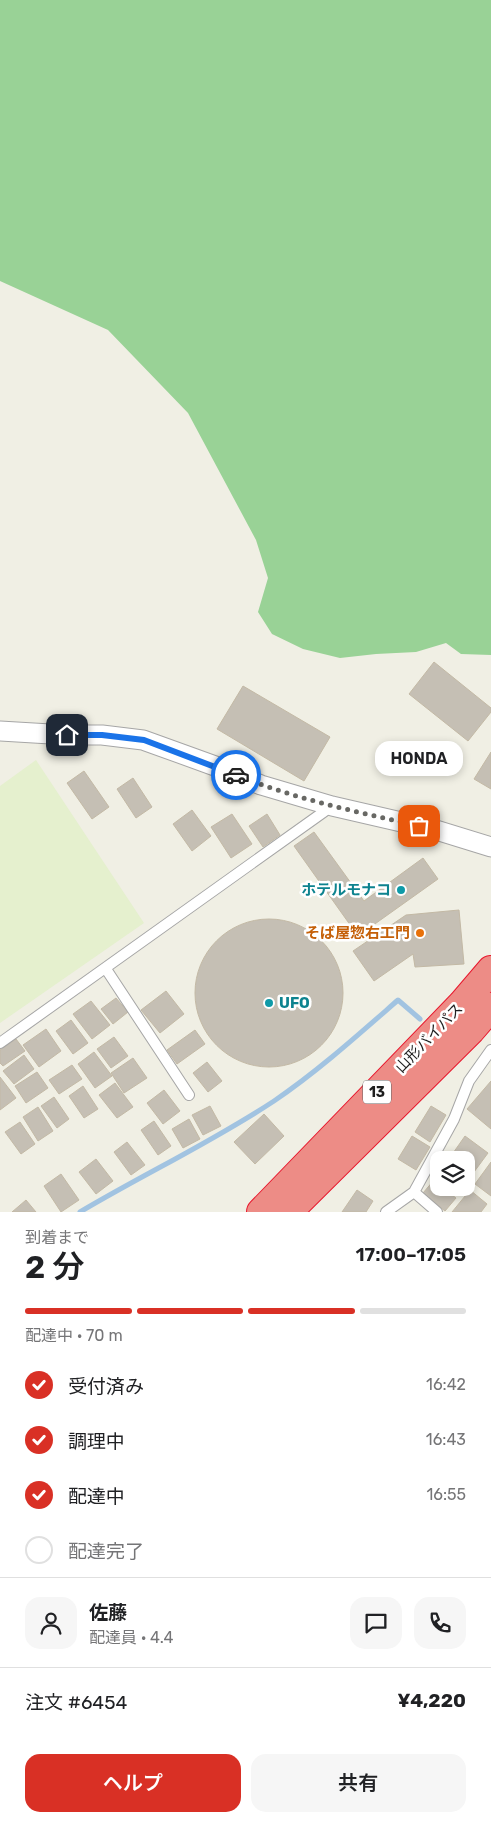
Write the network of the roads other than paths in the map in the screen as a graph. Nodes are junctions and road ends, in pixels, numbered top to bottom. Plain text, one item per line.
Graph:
1 (0, 730) edge
2 (332, 806) junction
3 (491, 847) edge
4 (106, 969) junction
5 (491, 970) edge
6 (491, 1007) edge
7 (0, 1043) edge
8 (491, 1050) edge
9 (189, 1095) dead end
10 (414, 1192) junction
11 (261, 1212) edge
12 (288, 1212) edge
13 (386, 1212) edge
14 (437, 1212) edge

1 - 2 street
2 - 3 street
2 - 4 lane
4 - 7 lane
4 - 9 lane
5 - 11 highway, 山形バイパス / 13
6 - 12 highway, 山形バイパス / 13
8 - 10 lane
10 - 13 lane
10 - 14 lane

